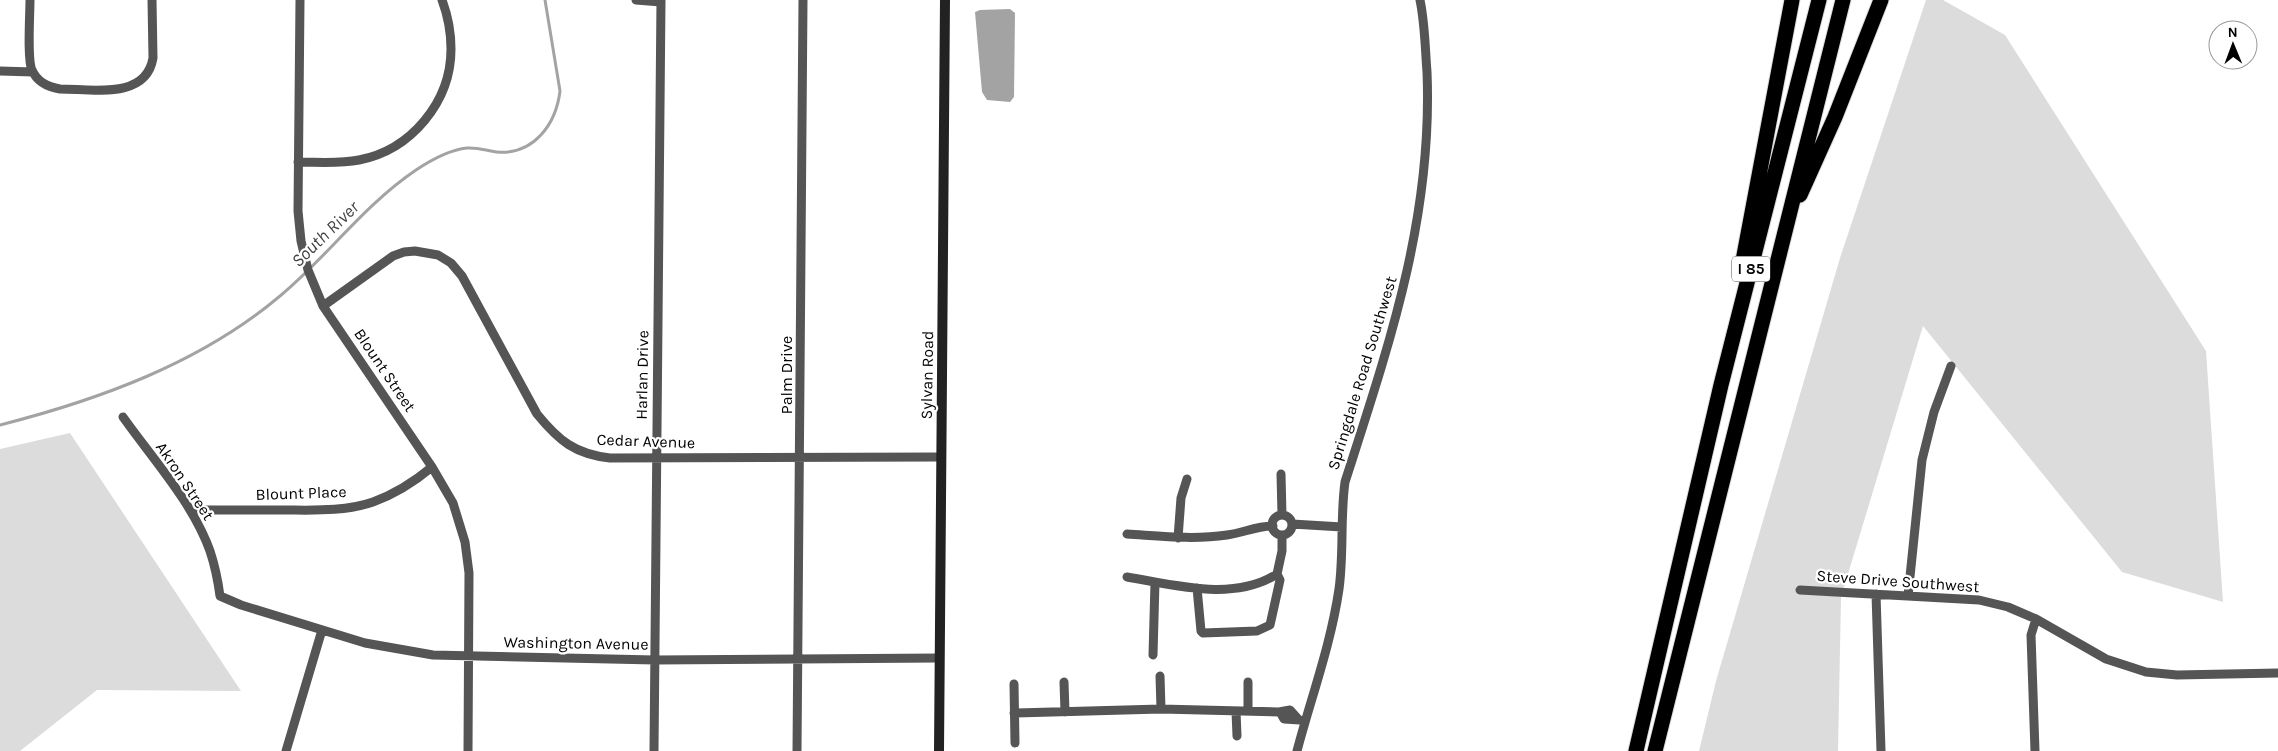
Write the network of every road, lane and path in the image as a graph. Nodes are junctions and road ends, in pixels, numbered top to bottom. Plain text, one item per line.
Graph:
1 (30, 0) edge
2 (152, 0) edge
3 (300, 0) edge
4 (442, 0) edge
5 (636, 0) edge
6 (803, 0) edge
7 (945, 0) edge
8 (1420, 0) edge
9 (1792, 0) edge
10 (1819, 0) edge
11 (1843, 0) edge
12 (1881, 0) edge
13 (661, 1) edge
14 (0, 71) edge
15 (33, 72) junction
16 (298, 162) junction
17 (1788, 219) junction
18 (323, 306) junction
19 (1952, 366) dead end
20 (1721, 385) junction
21 (122, 417) dead end
22 (800, 457) junction
23 (941, 457) junction
24 (657, 458) junction
25 (432, 467) junction
26 (1280, 474) dead end
27 (1187, 479) dead end
28 (190, 510) junction
29 (1282, 515) junction
30 (1292, 524) junction
31 (1272, 526) junction
32 (1342, 527) junction
33 (1126, 534) dead end
34 (1282, 535) junction
35 (1178, 538) junction
36 (1277, 574) junction
37 (1127, 577) dead end
38 (1155, 582) junction
39 (1197, 588) junction
40 (1800, 590) dead end
41 (1876, 594) junction
42 (220, 596) joint
43 (1908, 596) junction
44 (2036, 618) junction
45 (322, 630) junction
46 (1153, 655) dead end
47 (469, 657) junction
48 (939, 658) junction
49 (798, 659) junction
50 (655, 660) junction
51 (2278, 672) edge
52 (1160, 676) dead end
53 (1064, 682) dead end
54 (1248, 682) dead end
55 (1014, 684) dead end
56 (1161, 709) junction
57 (1236, 711) junction
58 (1248, 711) junction
59 (1065, 712) junction
60 (1014, 713) junction
61 (1302, 721) junction
62 (1237, 736) dead end
63 (1015, 742) dead end
64 (286, 751) edge
65 (468, 751) edge
66 (654, 751) edge
67 (797, 751) edge
68 (939, 751) edge
69 (1297, 751) edge
70 (1636, 751) edge
71 (1655, 751) edge
72 (1881, 751) edge
73 (2035, 751) edge

1 - 15 street
2 - 15 street
3 - 16 street, Blount Street
4 - 16 street
5 - 13 street
6 - 22 street, Palm Drive
7 - 23 main road, Sylvan Road
8 - 32 street, Springdale Road Southwest
9 - 20 highway
10 - 20 highway, I 85
11 - 17 highway, I 85
12 - 17 highway
13 - 24 street, Harlan Drive
14 - 15 street
16 - 18 street, Blount Street
17 - 71 highway, I 85
18 - 24 street, Cedar Avenue
18 - 25 street, Blount Street
19 - 43 street
20 - 70 highway, I 85
21 - 28 street, Akron Street
22 - 23 street, Cedar Avenue
22 - 24 street, Cedar Avenue
22 - 49 street, Palm Drive
23 - 48 main road, Sylvan Road
24 - 50 street, Harlan Drive
25 - 28 street, Blount Place
25 - 47 street, Blount Street
26 - 29 street
27 - 35 street
28 - 42 street, Akron Street
29 - 30 street
29 - 31 street
30 - 32 street
30 - 34 street
31 - 34 street
31 - 35 street
32 - 61 street, Springdale Road Southwest
33 - 35 street
34 - 36 street
36 - 39 street
36 - 39 street
37 - 38 street
38 - 39 street
38 - 46 street
40 - 41 street, Steve Drive Southwest
41 - 43 street, Steve Drive Southwest
41 - 72 street
42 - 45 street, Washington Avenue
43 - 44 street, Steve Drive Southwest
44 - 51 street, Steve Drive Southwest
44 - 73 street
45 - 47 street, Washington Avenue
45 - 64 street
47 - 50 street, Washington Avenue
47 - 65 street, Blount Street
48 - 49 street, Washington Avenue
48 - 68 main road, Sylvan Road
49 - 50 street, Washington Avenue
49 - 67 street, Palm Drive
50 - 66 street, Harlan Drive
52 - 56 street
53 - 59 street
54 - 58 street
55 - 60 street
56 - 57 street
56 - 59 street
57 - 58 street
57 - 62 street
58 - 61 street
59 - 60 street
60 - 63 street
61 - 69 street, Springdale Road Southwest

